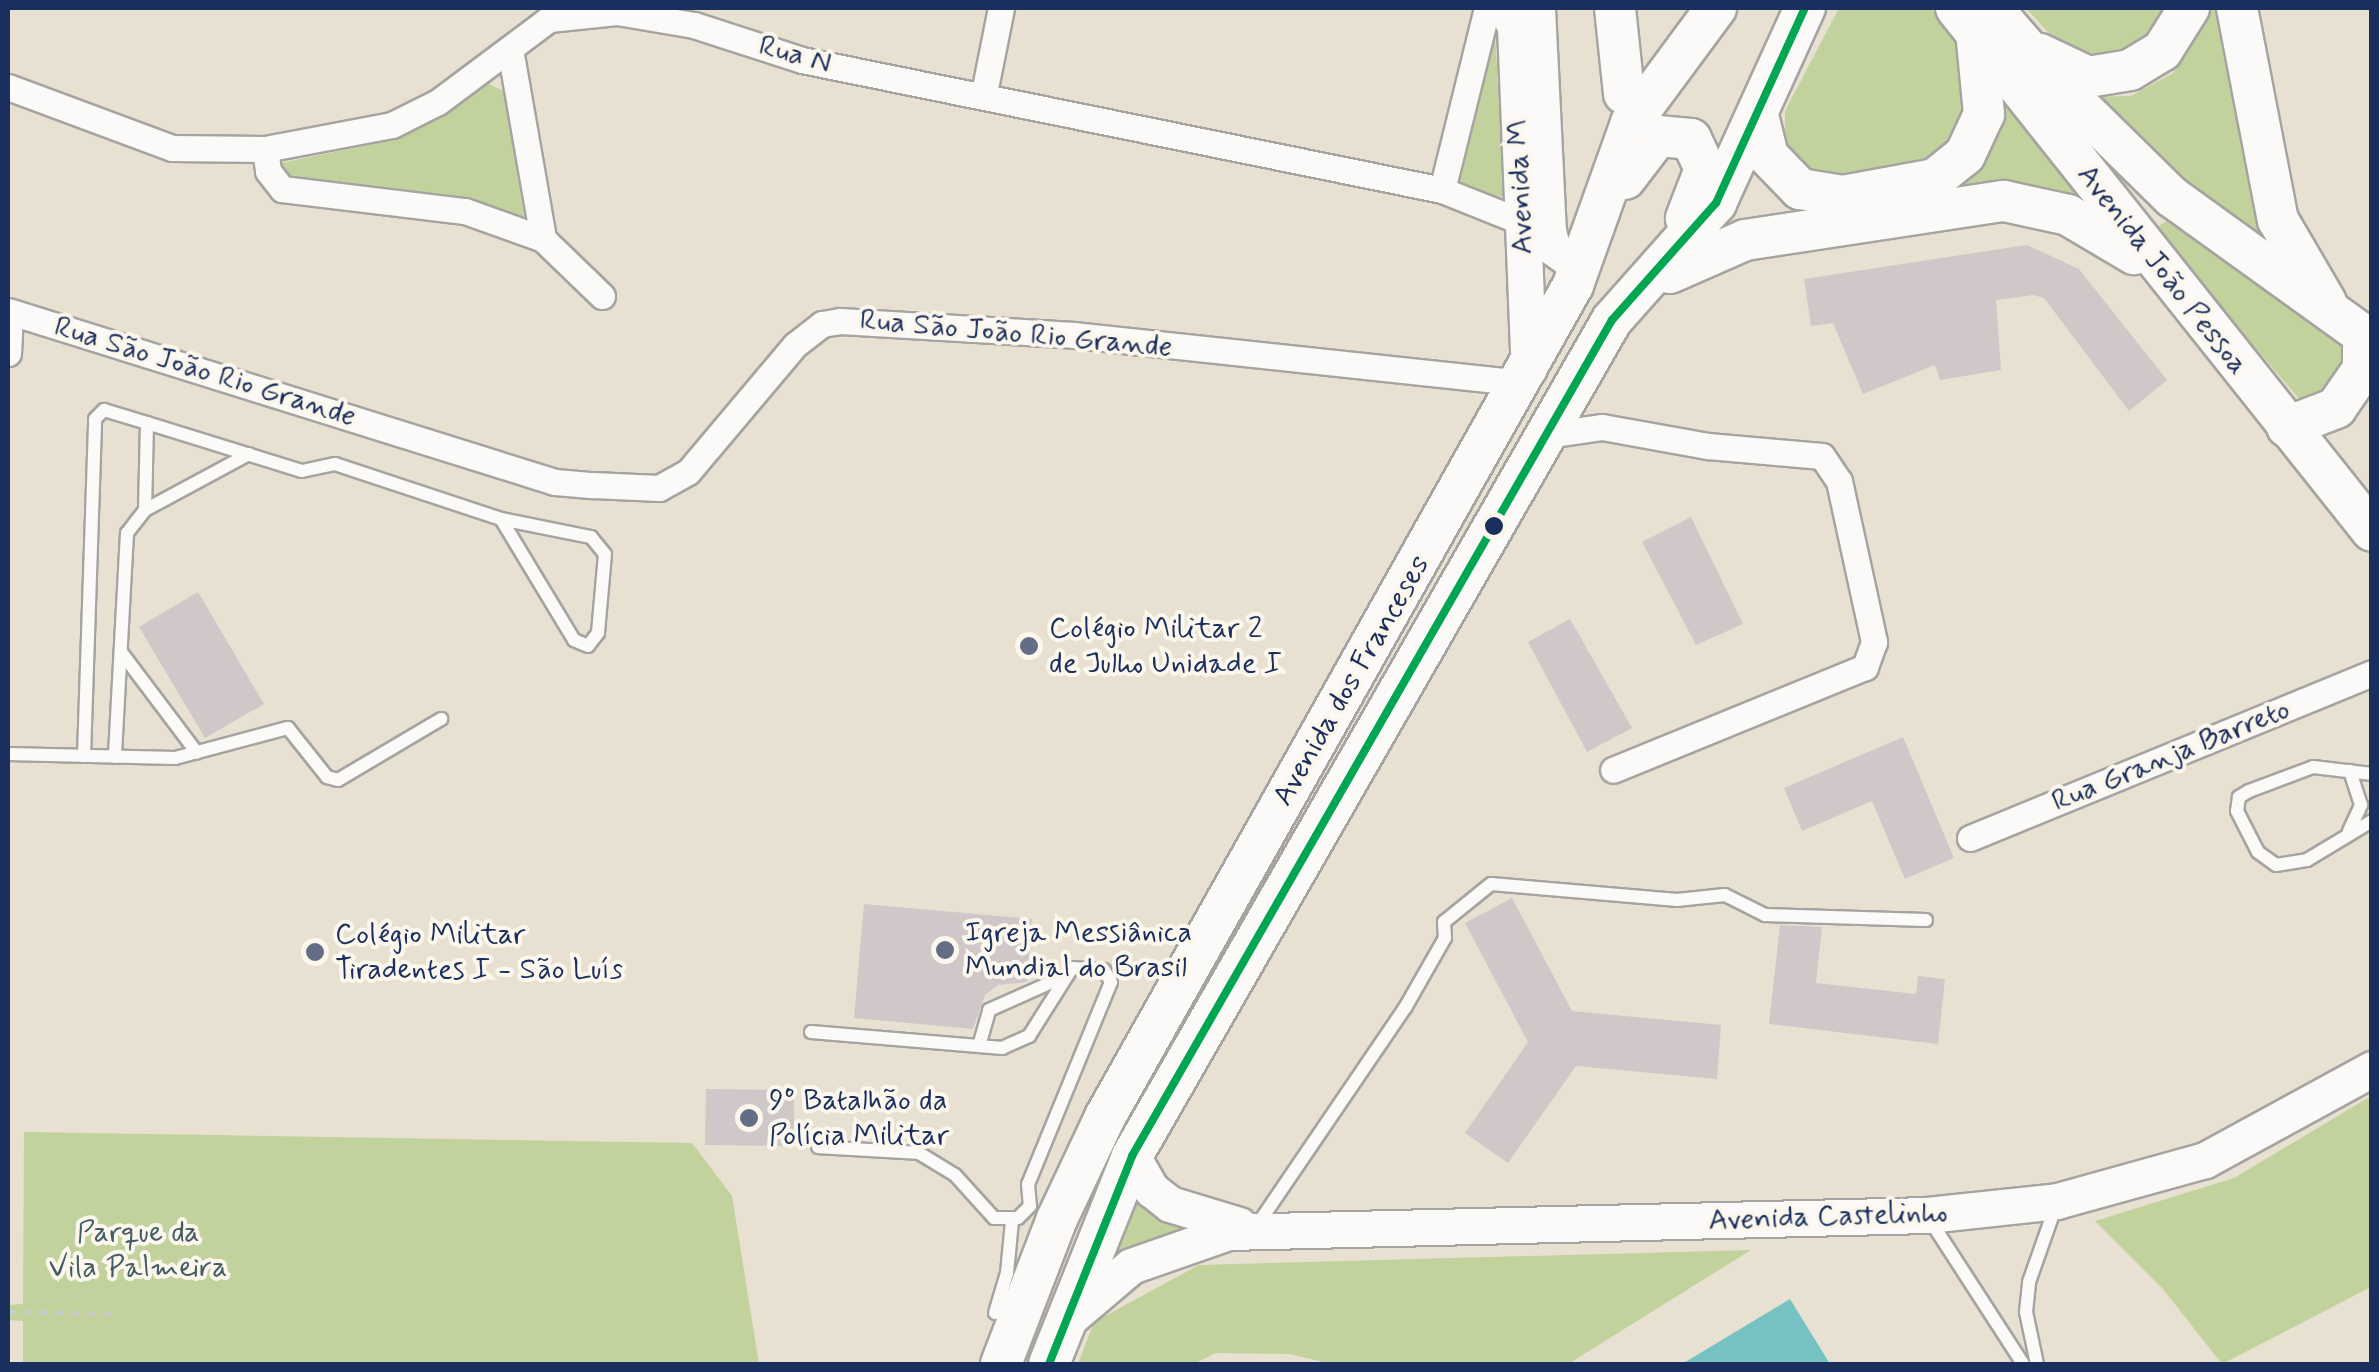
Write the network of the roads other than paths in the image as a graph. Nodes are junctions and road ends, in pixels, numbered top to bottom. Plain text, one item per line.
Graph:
1 (1002, 8) edge
2 (1486, 8) edge
3 (1505, 8) edge
4 (1537, 8) edge
5 (1615, 8) edge
6 (1805, 8) edge
7 (2188, 8) edge
8 (2237, 8) edge
9 (1712, 12) edge
10 (549, 13) edge
11 (693, 16) edge
12 (1984, 20) edge
13 (510, 49) junction
14 (8, 87) edge
15 (984, 93) junction
16 (1624, 94) junction
17 (1758, 116) junction
18 (265, 150) junction
19 (1442, 190) junction
20 (1522, 222) junction
21 (543, 239) junction
22 (1570, 272) junction
23 (602, 296) dead end
24 (1625, 302) junction
25 (2189, 304) junction
26 (9, 312) edge
27 (2361, 335) edge
28 (8, 353) edge
29 (1524, 376) junction
30 (2372, 400) edge
31 (147, 422) junction
32 (2286, 427) junction
33 (1541, 444) junction
34 (250, 454) junction
35 (2324, 475) junction
36 (145, 510) junction
37 (502, 520) junction
38 (2372, 531) edge
39 (120, 652) junction
40 (2372, 673) edge
41 (441, 719) dead end
42 (197, 752) junction
43 (8, 754) edge
44 (84, 756) junction
45 (115, 757) junction
46 (1613, 770) dead end
47 (2350, 770) junction
48 (2372, 774) edge
49 (2372, 821) edge
50 (2345, 837) junction
51 (1970, 838) dead end
52 (1926, 920) dead end
53 (1063, 976) junction
54 (811, 1032) dead end
55 (980, 1046) junction
56 (2372, 1069) edge
57 (818, 1146) dead end
58 (1132, 1156) junction
59 (2057, 1201) junction
60 (1043, 1212) junction
61 (1927, 1215) junction
62 (1012, 1221) junction
63 (1254, 1229) junction
64 (994, 1313) dead end
65 (1054, 1348) edge
66 (1002, 1364) edge
67 (2023, 1364) edge
68 (2037, 1364) edge

1 - 15 street
2 - 19 street
3 - 20 street, Avenida M
4 - 22 street, Avenida M
5 - 16 main road
6 - 17 main road, Avenida dos Franceses
7 - 12 main road
8 - 27 main road
9 - 16 main road
9 - 22 main road, Avenida dos Franceses
10 - 11 street, Rua N
10 - 13 street, Rua N
11 - 15 street, Rua N
12 - 17 main road
12 - 25 main road, Avenida João Pessoa
12 - 27 main road, Avenida João Pessoa
13 - 18 street, Rua N
13 - 21 street
14 - 18 street, Rua N
15 - 19 street, Rua N
16 - 22 main road
17 - 24 main road, Avenida dos Franceses
18 - 21 street
19 - 20 street, Rua N
20 - 29 street, Avenida M
21 - 23 street
22 - 24 main road
22 - 29 main road, Avenida dos Franceses
24 - 25 main road
24 - 33 main road, Avenida dos Franceses
25 - 32 main road, Avenida João Pessoa
26 - 28 street
26 - 29 street, Rua São João Rio Grande
27 - 32 main road
29 - 60 main road, Avenida dos Franceses
30 - 35 main road
31 - 34 lane
31 - 36 lane
31 - 44 lane
32 - 35 main road, Avenida João Pessoa
33 - 46 street
33 - 58 main road, Avenida dos Franceses
34 - 36 lane
34 - 37 lane
35 - 38 main road, Avenida João Pessoa
36 - 39 lane
37 - 37 lane
39 - 42 lane
39 - 45 lane
40 - 51 street, Rua Granja Barreto
41 - 42 lane
42 - 45 lane
43 - 44 lane
44 - 45 lane
47 - 48 lane
47 - 50 lane
47 - 50 lane
49 - 50 lane
52 - 63 lane
53 - 55 lane
53 - 55 lane
53 - 60 lane
54 - 55 lane
56 - 59 street, Avenida Castelinho
57 - 62 lane
58 - 63 street, Avenida Castelinho
58 - 65 main road, Avenida dos Franceses
59 - 61 street, Avenida Castelinho
59 - 68 lane
60 - 62 lane
60 - 66 main road, Avenida dos Franceses
61 - 63 street, Avenida Castelinho
61 - 67 lane
62 - 64 lane
63 - 65 street, Avenida Castelinho

